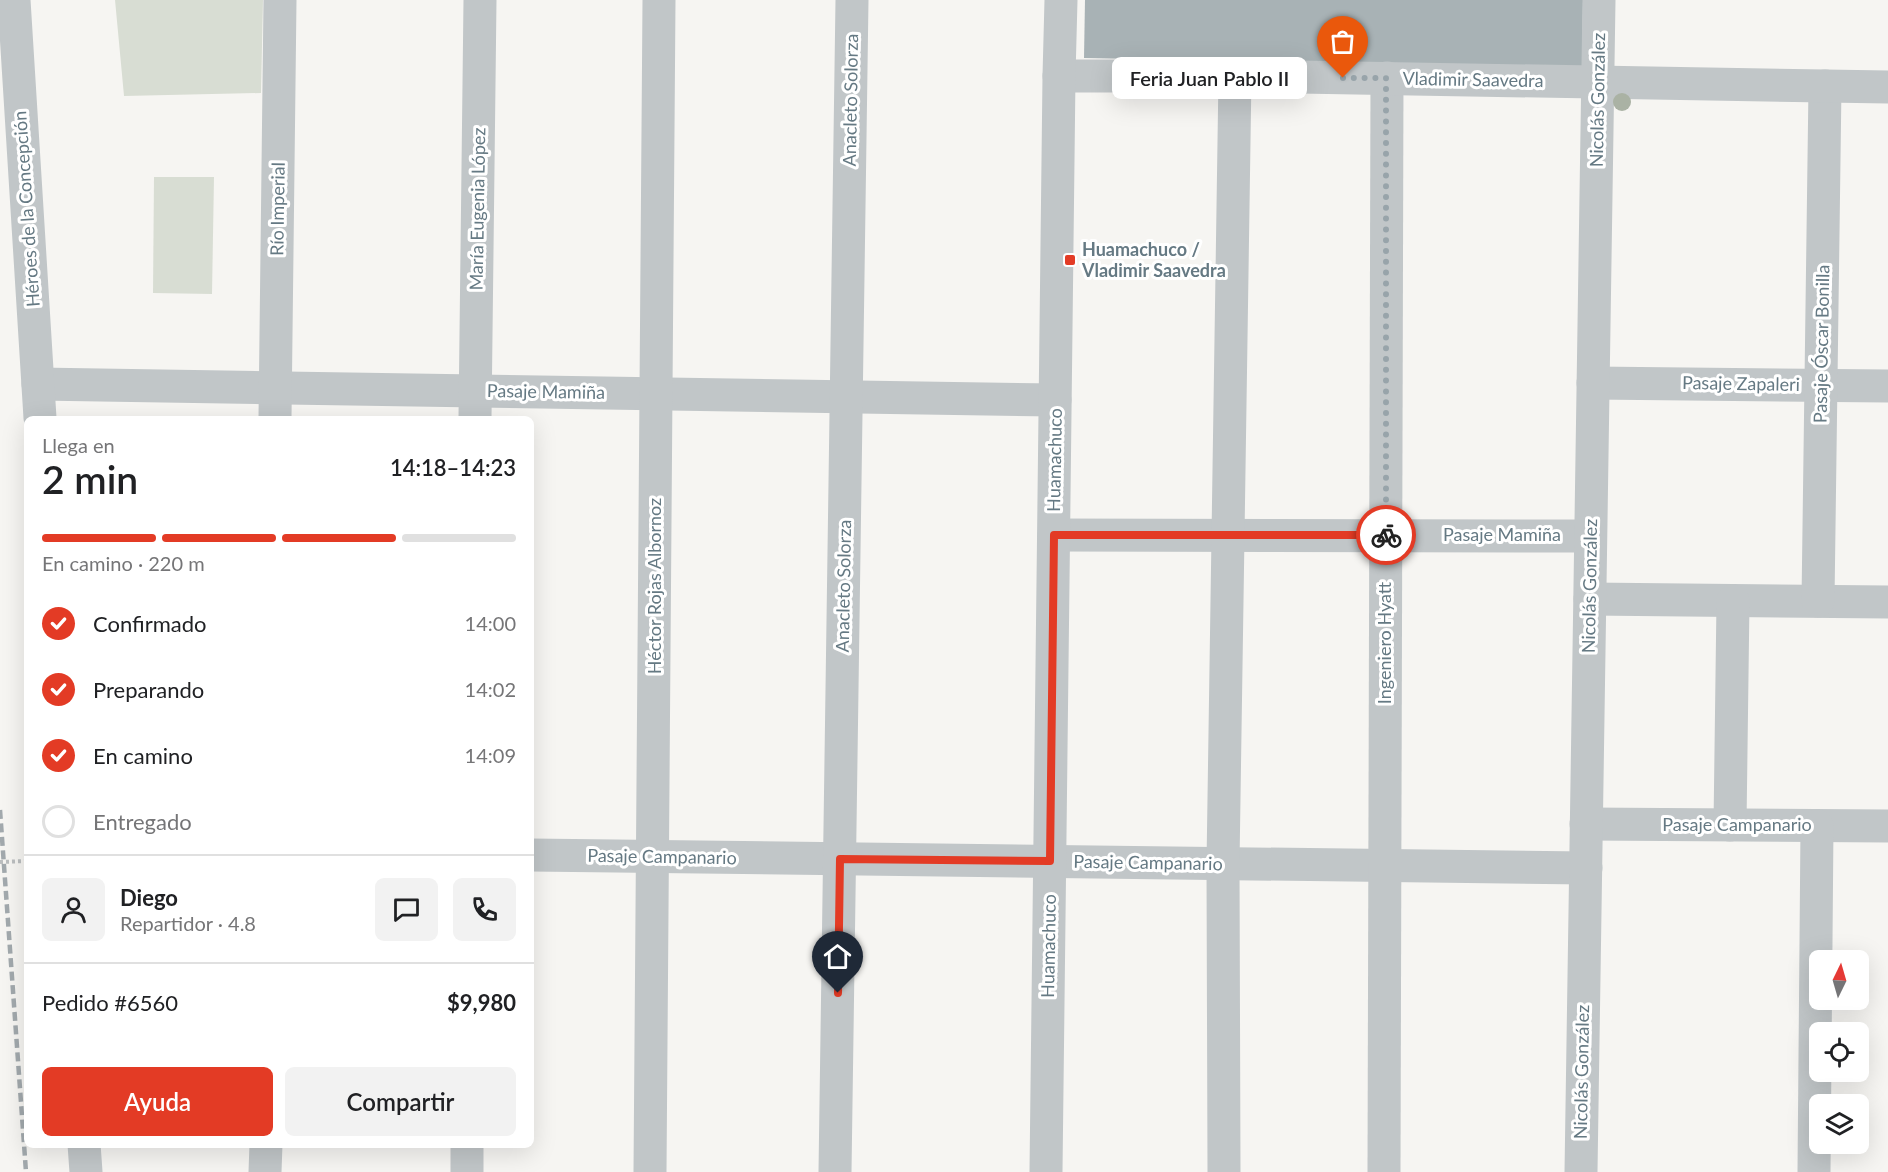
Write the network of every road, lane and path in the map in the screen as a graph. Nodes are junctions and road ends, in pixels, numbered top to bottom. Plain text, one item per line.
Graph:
1 (14, 0) edge
2 (280, 0) edge
3 (480, 0) edge
4 (659, 0) edge
5 (852, 0) edge
6 (1061, 0) edge
7 (1599, 0) edge
8 (1059, 76) junction
9 (1235, 76) junction
10 (1386, 78) junction
11 (1598, 83) junction
12 (1825, 86) junction
13 (1888, 87) edge
14 (1593, 383) junction
15 (38, 384) junction
16 (1821, 386) junction
17 (1888, 386) edge
18 (656, 393) junction
19 (847, 396) junction
20 (1055, 400) junction
21 (275, 403) edge
22 (476, 405) edge
23 (40, 416) edge
24 (1054, 535) junction
25 (1228, 535) junction
26 (1386, 535) junction
27 (1590, 536) junction
28 (1590, 599) junction
29 (1732, 601) junction
30 (1818, 602) junction
31 (1888, 602) edge
32 (1586, 824) junction
33 (1730, 825) junction
34 (1817, 826) junction
35 (1888, 826) edge
36 (534, 855) edge
37 (652, 856) junction
38 (840, 859) junction
39 (24, 861) edge
40 (1050, 861) junction
41 (0, 862) edge
42 (1223, 864) junction
43 (1385, 866) junction
44 (1586, 868) junction
45 (84, 1148) edge
46 (266, 1148) edge
47 (467, 1148) edge
48 (86, 1172) edge
49 (265, 1172) edge
50 (467, 1172) edge
51 (650, 1172) edge
52 (836, 1172) edge
53 (1046, 1172) edge
54 (1224, 1172) edge
55 (1384, 1172) edge
56 (1581, 1172) edge
57 (1814, 1172) edge

1 - 15 street, Héroes de la Concepción
2 - 21 street, Río Imperial
3 - 22 street, María Eugenia López
4 - 18 street, Héctor Rojas Albornoz
5 - 19 street, Anacleto Solorza
6 - 8 street, Huamachuco
7 - 11 street, Nicolás González
8 - 9 street, Vladimir Saavedra
8 - 20 street, Huamachuco
9 - 10 street, Vladimir Saavedra
9 - 25 street
10 - 11 street, Vladimir Saavedra
10 - 26 street, Ingeniero Hyatt
11 - 12 street, Vladimir Saavedra
11 - 14 street, Nicolás González
12 - 13 street, Vladimir Saavedra
12 - 16 street, Pasaje Óscar Bonilla
14 - 16 street, Pasaje Zapaleri
14 - 27 street, Nicolás González
15 - 21 street, Pasaje Mamiña
15 - 23 street, Héroes de la Concepción
16 - 17 street, Pasaje Zapaleri
16 - 30 street, Pasaje Óscar Bonilla
18 - 19 street, Pasaje Mamiña
18 - 22 street, Pasaje Mamiña
18 - 37 street, Héctor Rojas Albornoz
19 - 20 street, Pasaje Mamiña
19 - 38 street, Anacleto Solorza
20 - 24 street, Huamachuco
21 - 22 street, Pasaje Mamiña
24 - 25 street, Pasaje Mamiña
24 - 40 street, Huamachuco
25 - 26 street, Pasaje Mamiña
25 - 42 street
26 - 27 street, Pasaje Mamiña
26 - 43 street, Ingeniero Hyatt
27 - 28 street, Nicolás González
28 - 29 street
28 - 32 street, Nicolás González
29 - 30 street
29 - 33 street
30 - 31 street
32 - 33 street, Pasaje Campanario
32 - 44 street, Nicolás González
33 - 34 street, Pasaje Campanario
34 - 35 street, Pasaje Campanario
34 - 57 street
36 - 37 street, Pasaje Campanario
37 - 38 street, Pasaje Campanario
37 - 51 street, Héctor Rojas Albornoz
38 - 40 street, Pasaje Campanario
38 - 52 street, Anacleto Solorza
39 - 41 path
40 - 42 street, Pasaje Campanario
40 - 53 street, Huamachuco
42 - 43 street, Pasaje Campanario
42 - 54 street
43 - 44 street, Pasaje Campanario
43 - 55 street, Ingeniero Hyatt
44 - 56 street, Nicolás González
45 - 48 street
46 - 49 street
47 - 50 street

